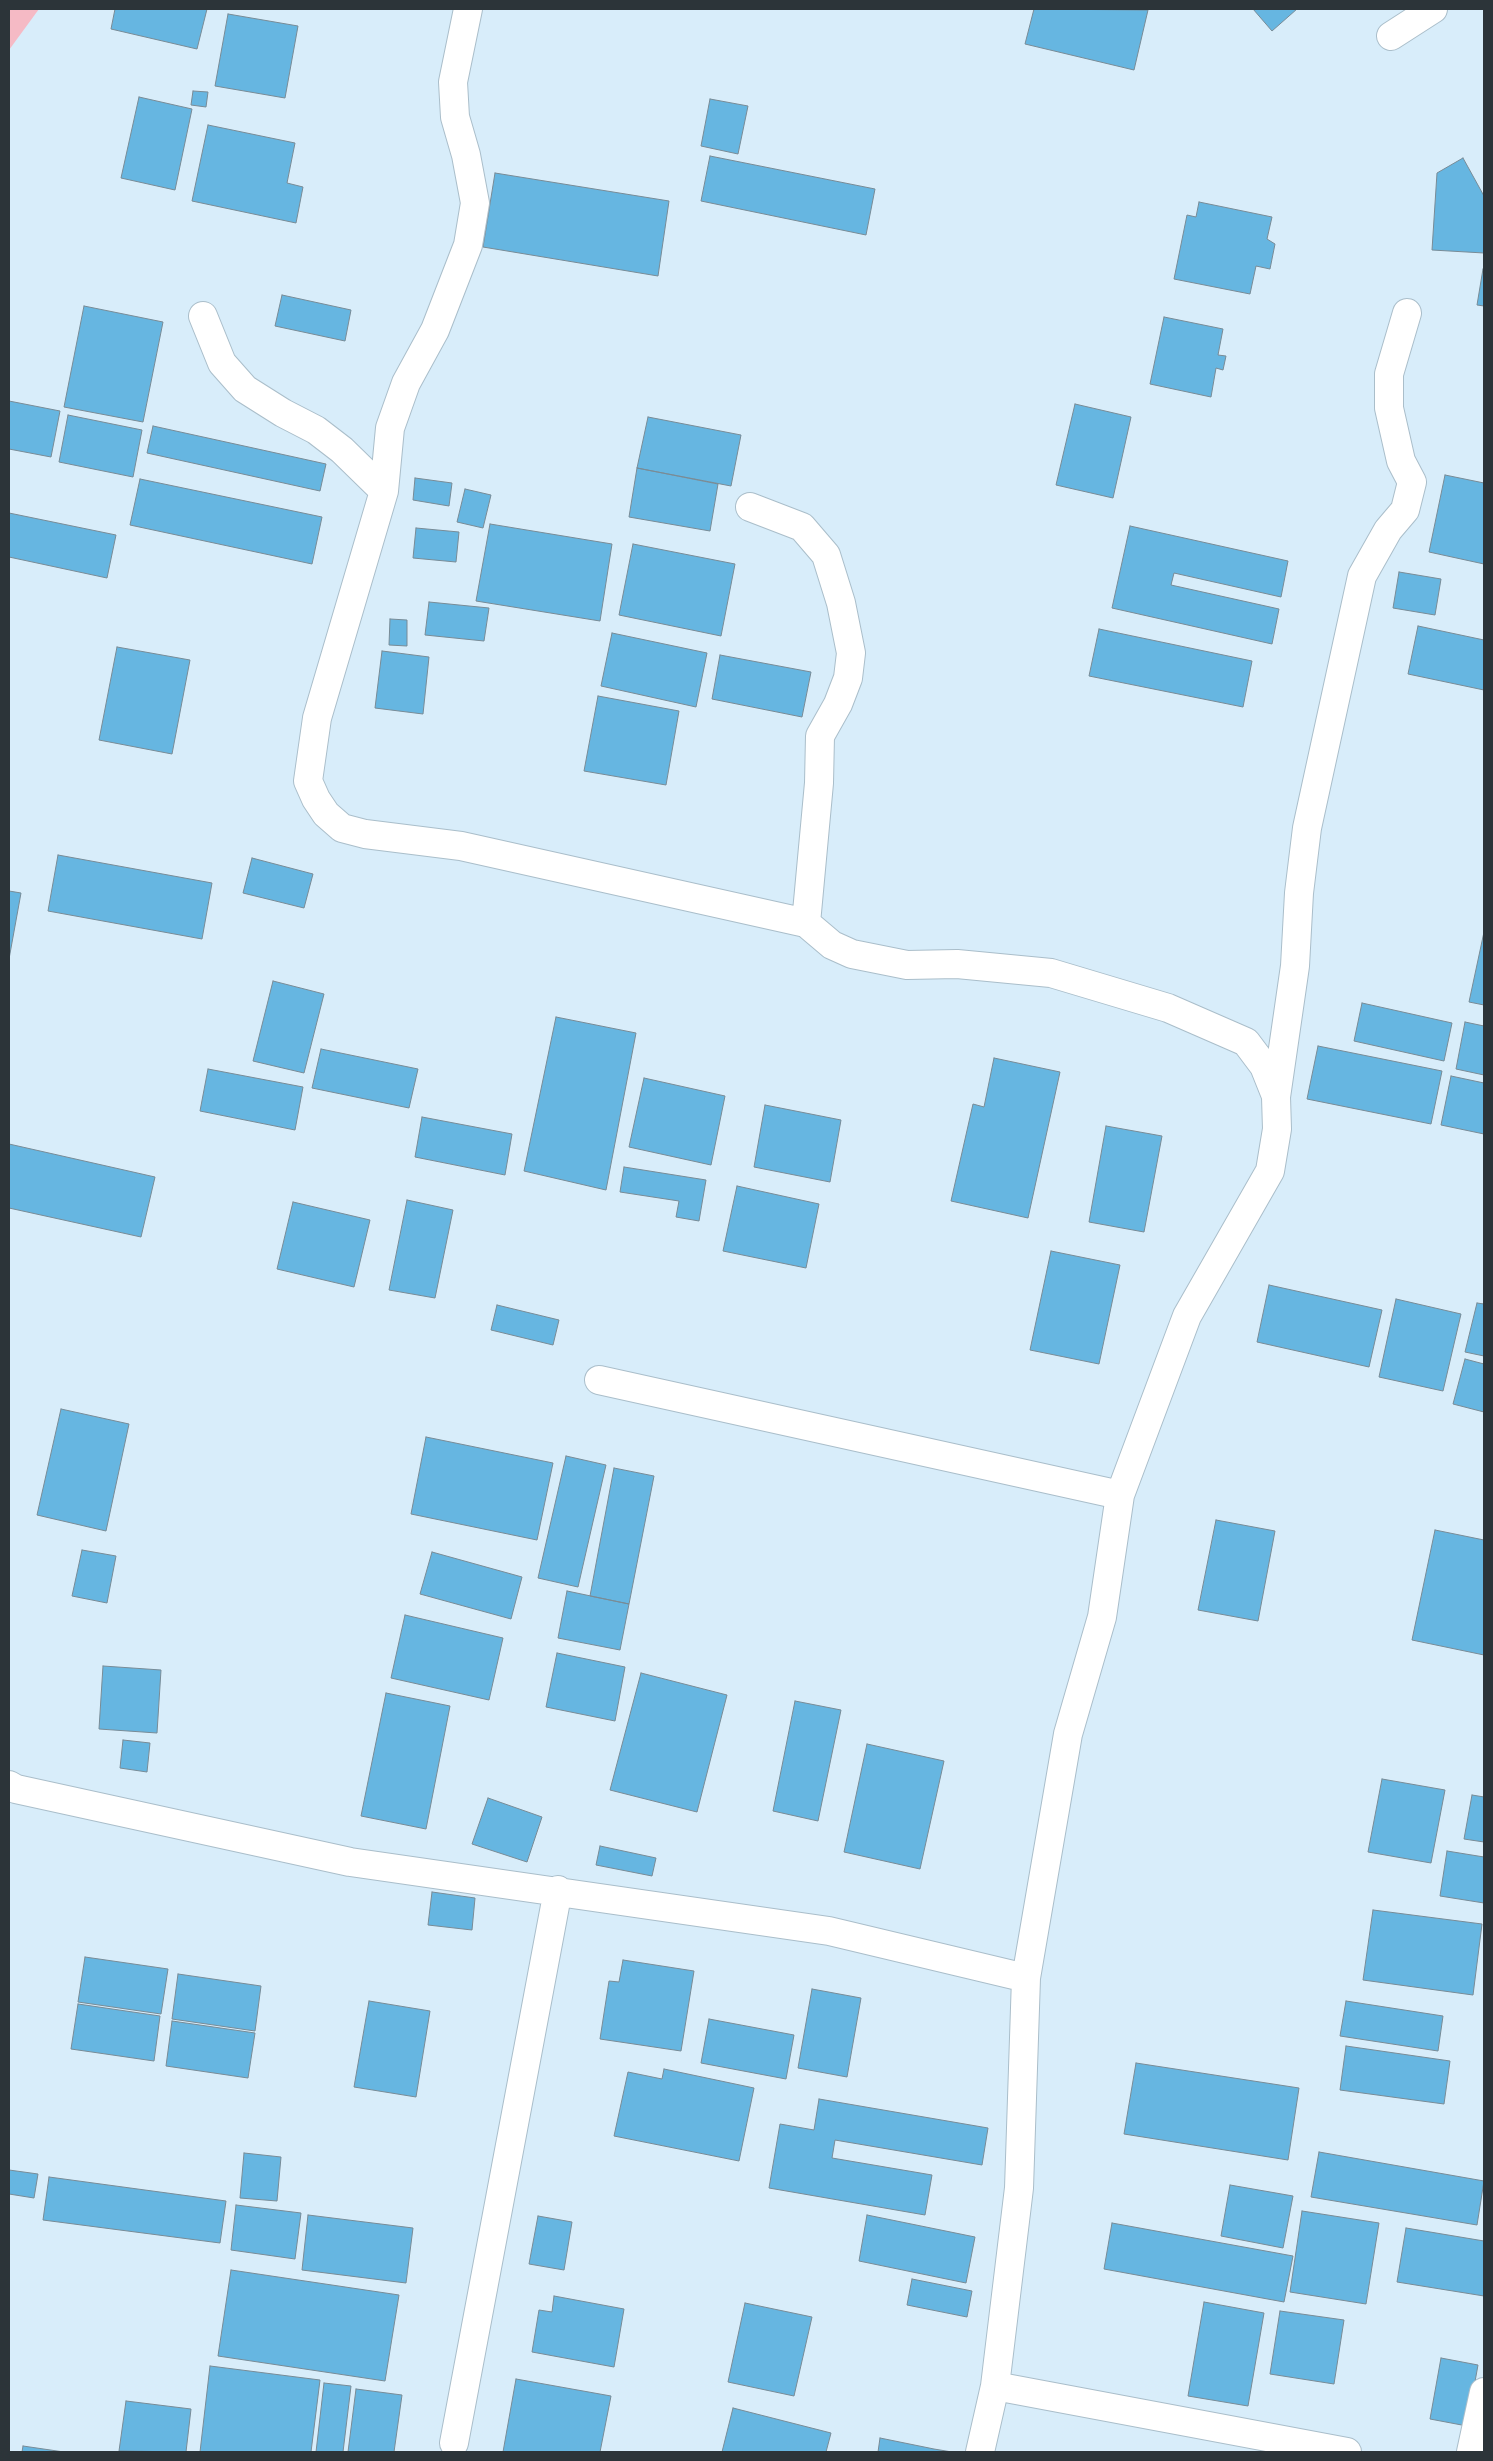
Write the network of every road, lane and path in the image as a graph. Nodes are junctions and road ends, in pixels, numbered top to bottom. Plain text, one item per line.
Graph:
1 (468, 9) edge
2 (1433, 9) edge
3 (1391, 36) dead end
4 (1407, 313) dead end
5 (203, 316) dead end
6 (384, 491) junction
7 (750, 507) dead end
8 (806, 923) junction
9 (1276, 1097) junction
10 (599, 1380) dead end
11 (1120, 1495) junction
12 (9, 1785) edge
13 (558, 1890) junction
14 (1026, 1978) junction
15 (995, 2386) junction
16 (1484, 2392) edge
17 (454, 2443) dead end
18 (980, 2452) edge
19 (1347, 2452) edge
20 (1471, 2452) edge

1 - 6 street
2 - 3 street
4 - 9 street
5 - 6 street
6 - 8 street
7 - 8 street
8 - 9 street
9 - 11 street
10 - 11 street
11 - 14 street
12 - 13 street
13 - 14 street
13 - 17 street
14 - 15 street
15 - 18 street
15 - 19 street
16 - 20 street

